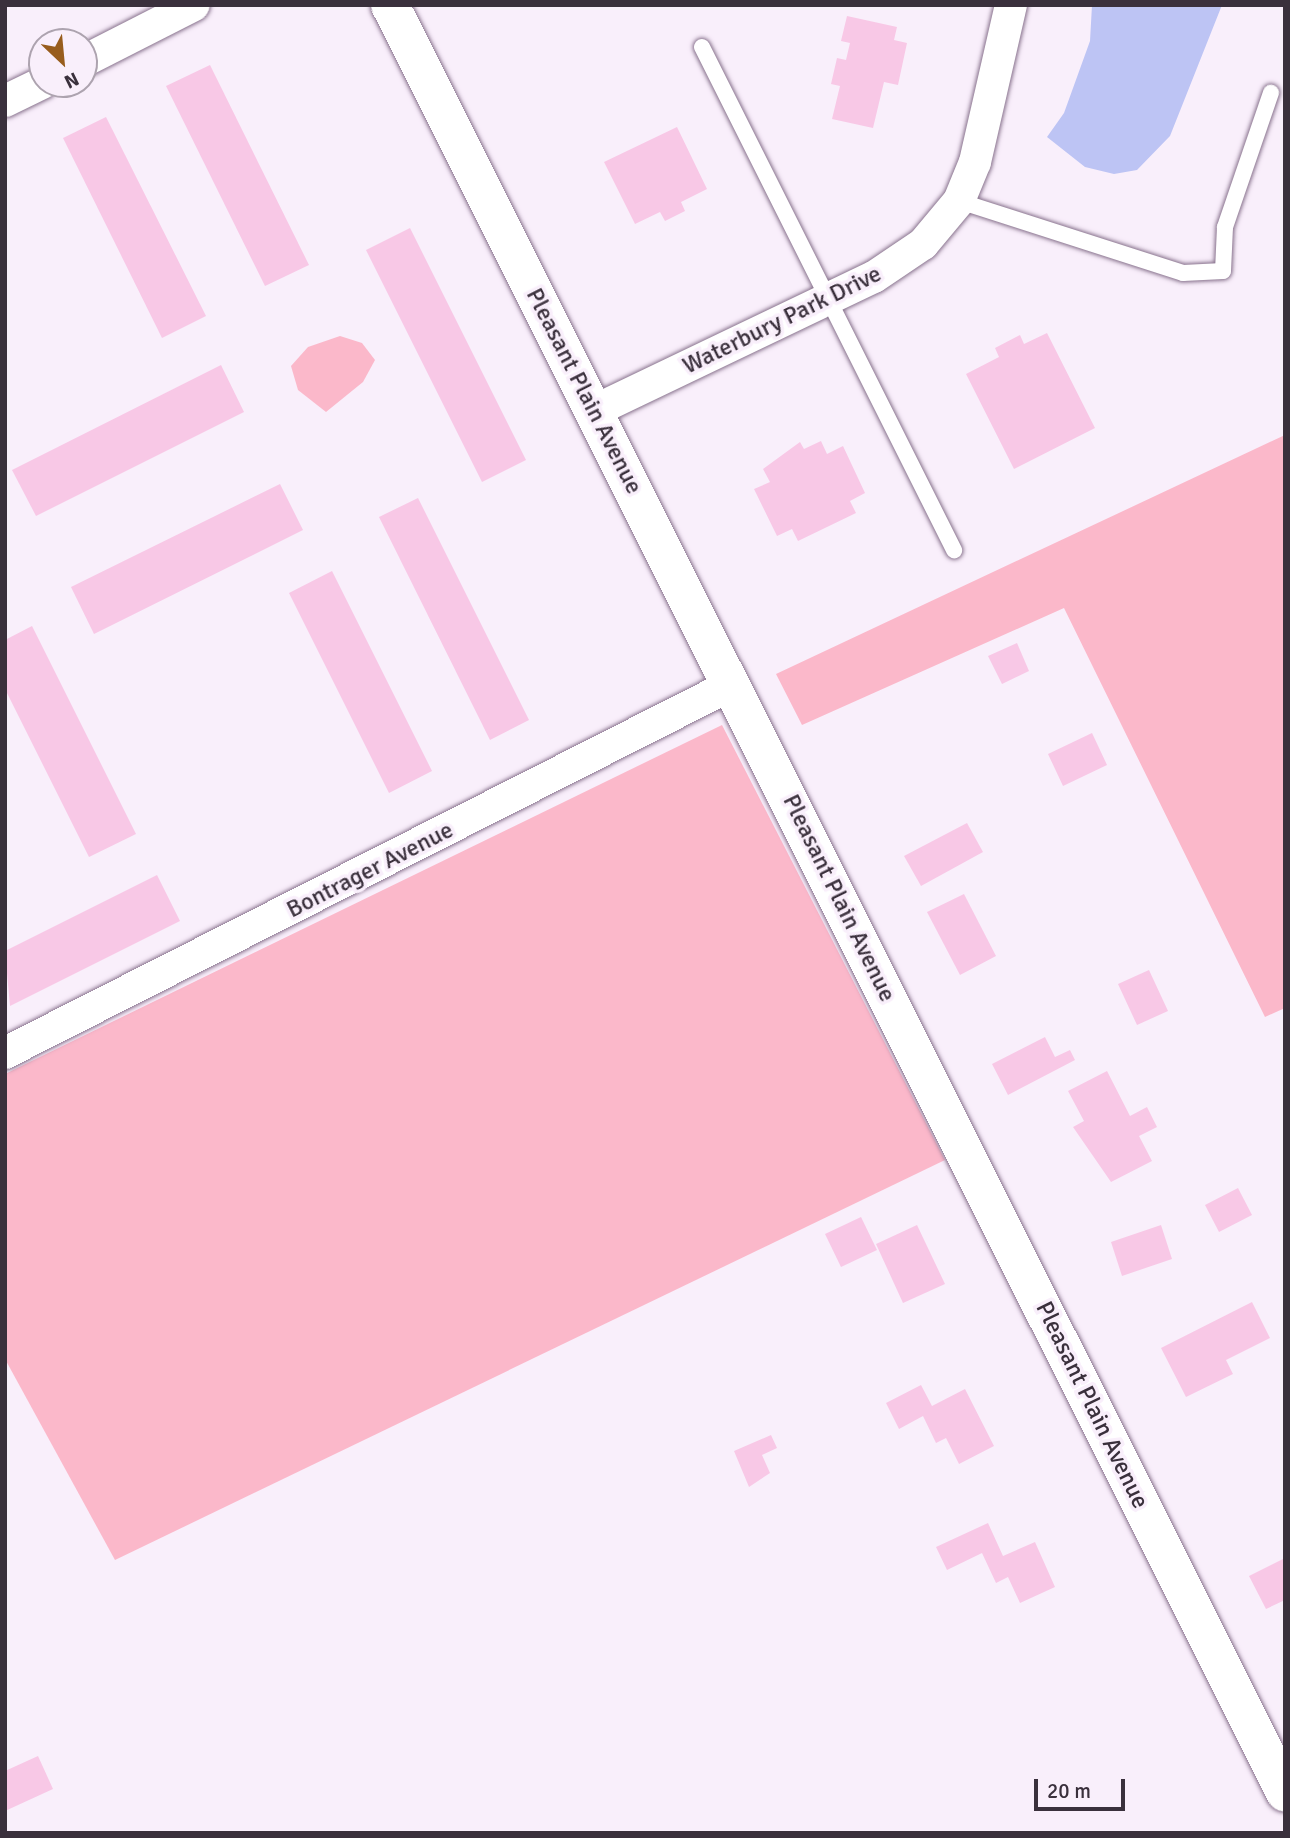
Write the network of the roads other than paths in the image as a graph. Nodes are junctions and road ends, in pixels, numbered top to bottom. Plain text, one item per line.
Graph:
1 (194, 5) edge
2 (390, 5) edge
3 (1011, 5) edge
4 (702, 47) dead end
5 (98, 54) edge
6 (28, 90) edge
7 (1271, 93) dead end
8 (5, 101) edge
9 (959, 201) junction
10 (831, 298) junction
11 (594, 411) junction
12 (954, 550) dead end
13 (733, 684) junction
14 (5, 1053) edge
15 (1285, 1792) edge

1 - 5 street
2 - 11 street, Pleasant Plain Avenue
3 - 9 street, Waterbury Park Drive
4 - 10 lane
6 - 8 street
7 - 9 lane
9 - 10 street, Waterbury Park Drive
10 - 11 street, Waterbury Park Drive
10 - 12 lane
11 - 13 street, Pleasant Plain Avenue
13 - 14 street, Bontrager Avenue
13 - 15 street, Pleasant Plain Avenue

